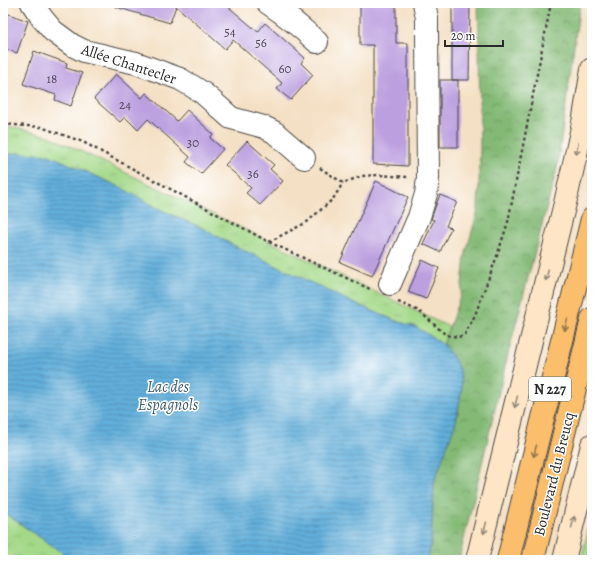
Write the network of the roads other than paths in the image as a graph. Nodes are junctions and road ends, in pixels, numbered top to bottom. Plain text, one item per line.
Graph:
1 (32, 3) edge
2 (268, 3) edge
3 (424, 3) edge
4 (317, 42) dead end
5 (592, 69) edge
6 (304, 158) road end
7 (592, 219) edge
8 (384, 291) road end
9 (592, 318) edge
10 (592, 445) edge
11 (477, 560) edge
12 (508, 560) edge
13 (533, 560) edge
14 (564, 560) edge

1 - 6 street, Allée Chantecler
2 - 4 street
3 - 8 street
5 -> 11 main road
7 -> 12 highway, Boulevard du Breucq / N 227
9 - 13 highway, Boulevard du Breucq / N 227
14 -> 10 main road

